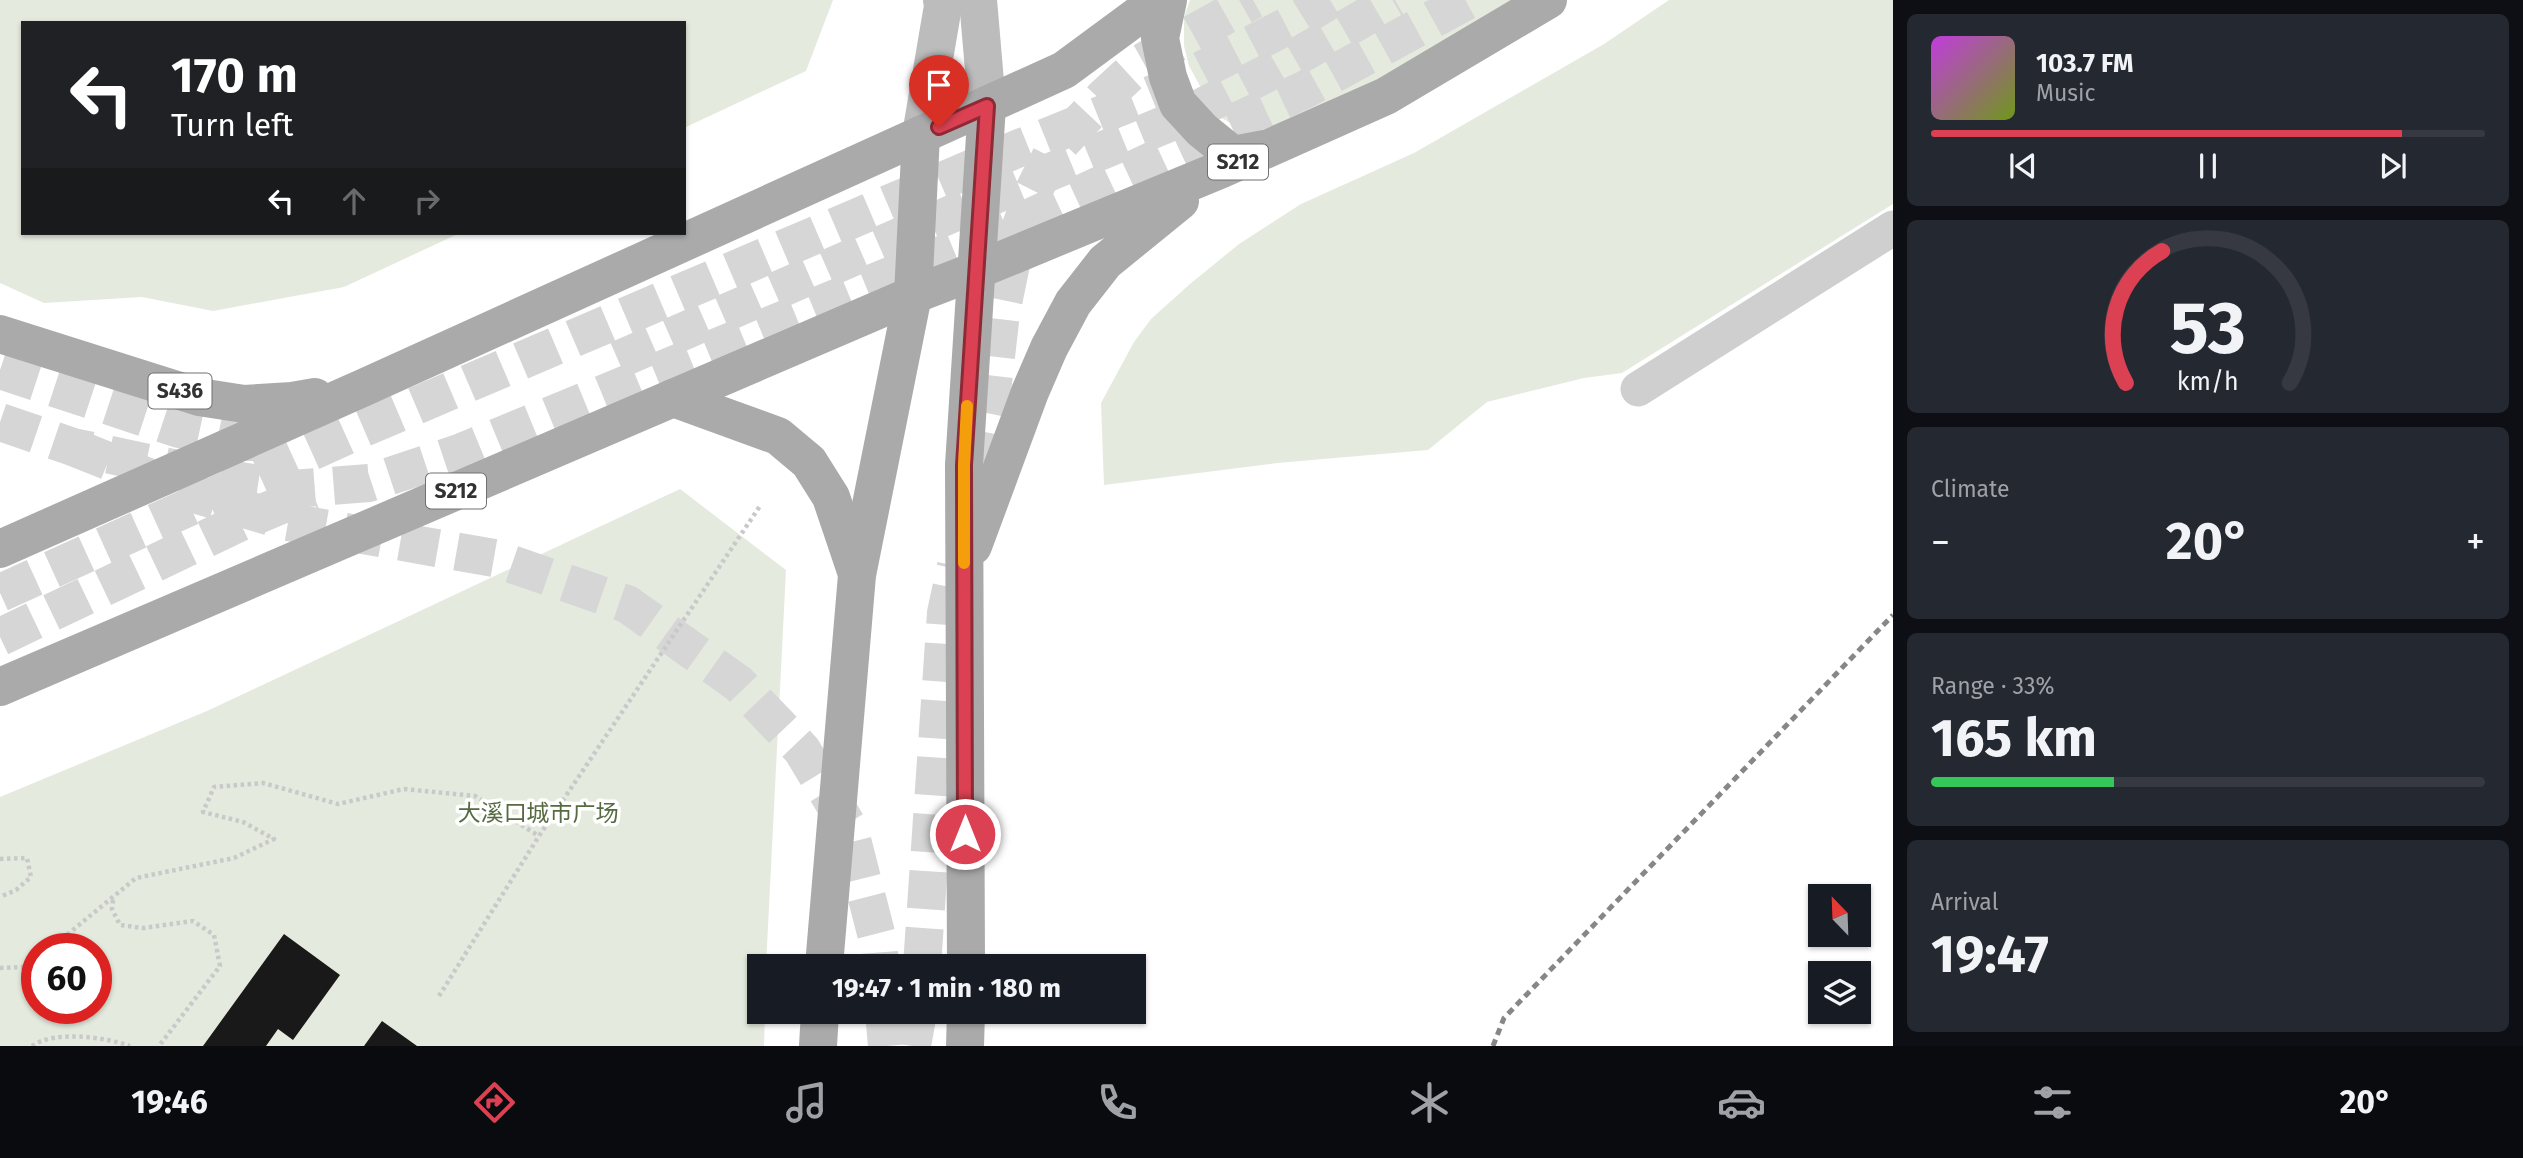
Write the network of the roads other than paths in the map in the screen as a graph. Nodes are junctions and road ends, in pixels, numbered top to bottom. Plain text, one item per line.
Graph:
1 (942, 0) edge
2 (978, 0) edge
3 (1158, 0) edge
4 (1168, 0) edge
5 (1548, 0) edge
6 (987, 106) junction
7 (921, 135) junction
8 (1269, 148) junction
9 (1222, 169) junction
10 (1893, 228) edge
11 (975, 271) junction
12 (913, 295) junction
13 (0, 334) edge
14 (365, 387) junction
15 (1638, 389) dead end
16 (673, 398) junction
17 (0, 549) edge
18 (964, 571) junction
19 (857, 575) junction
20 (0, 687) edge
21 (825, 954) edge
22 (966, 954) edge
23 (819, 1024) edge
24 (966, 1024) edge
25 (818, 1046) edge
26 (965, 1046) edge

1 - 7 main road
2 - 6 main road
3 - 6 main road
4 - 8 main road
5 - 8 main road, S212
6 - 7 main road
6 - 11 main road
7 - 12 main road
7 - 14 main road
8 - 9 main road, S212
9 - 11 main road, S212
9 - 18 main road
10 - 15 street
11 - 12 main road, S212
11 - 18 main road
12 - 16 main road, S212
12 - 19 main road
13 - 14 main road, S436
14 - 17 main road
16 - 19 main road
16 - 20 main road, S212
18 - 22 main road
19 - 21 main road
23 - 25 main road
24 - 26 main road

